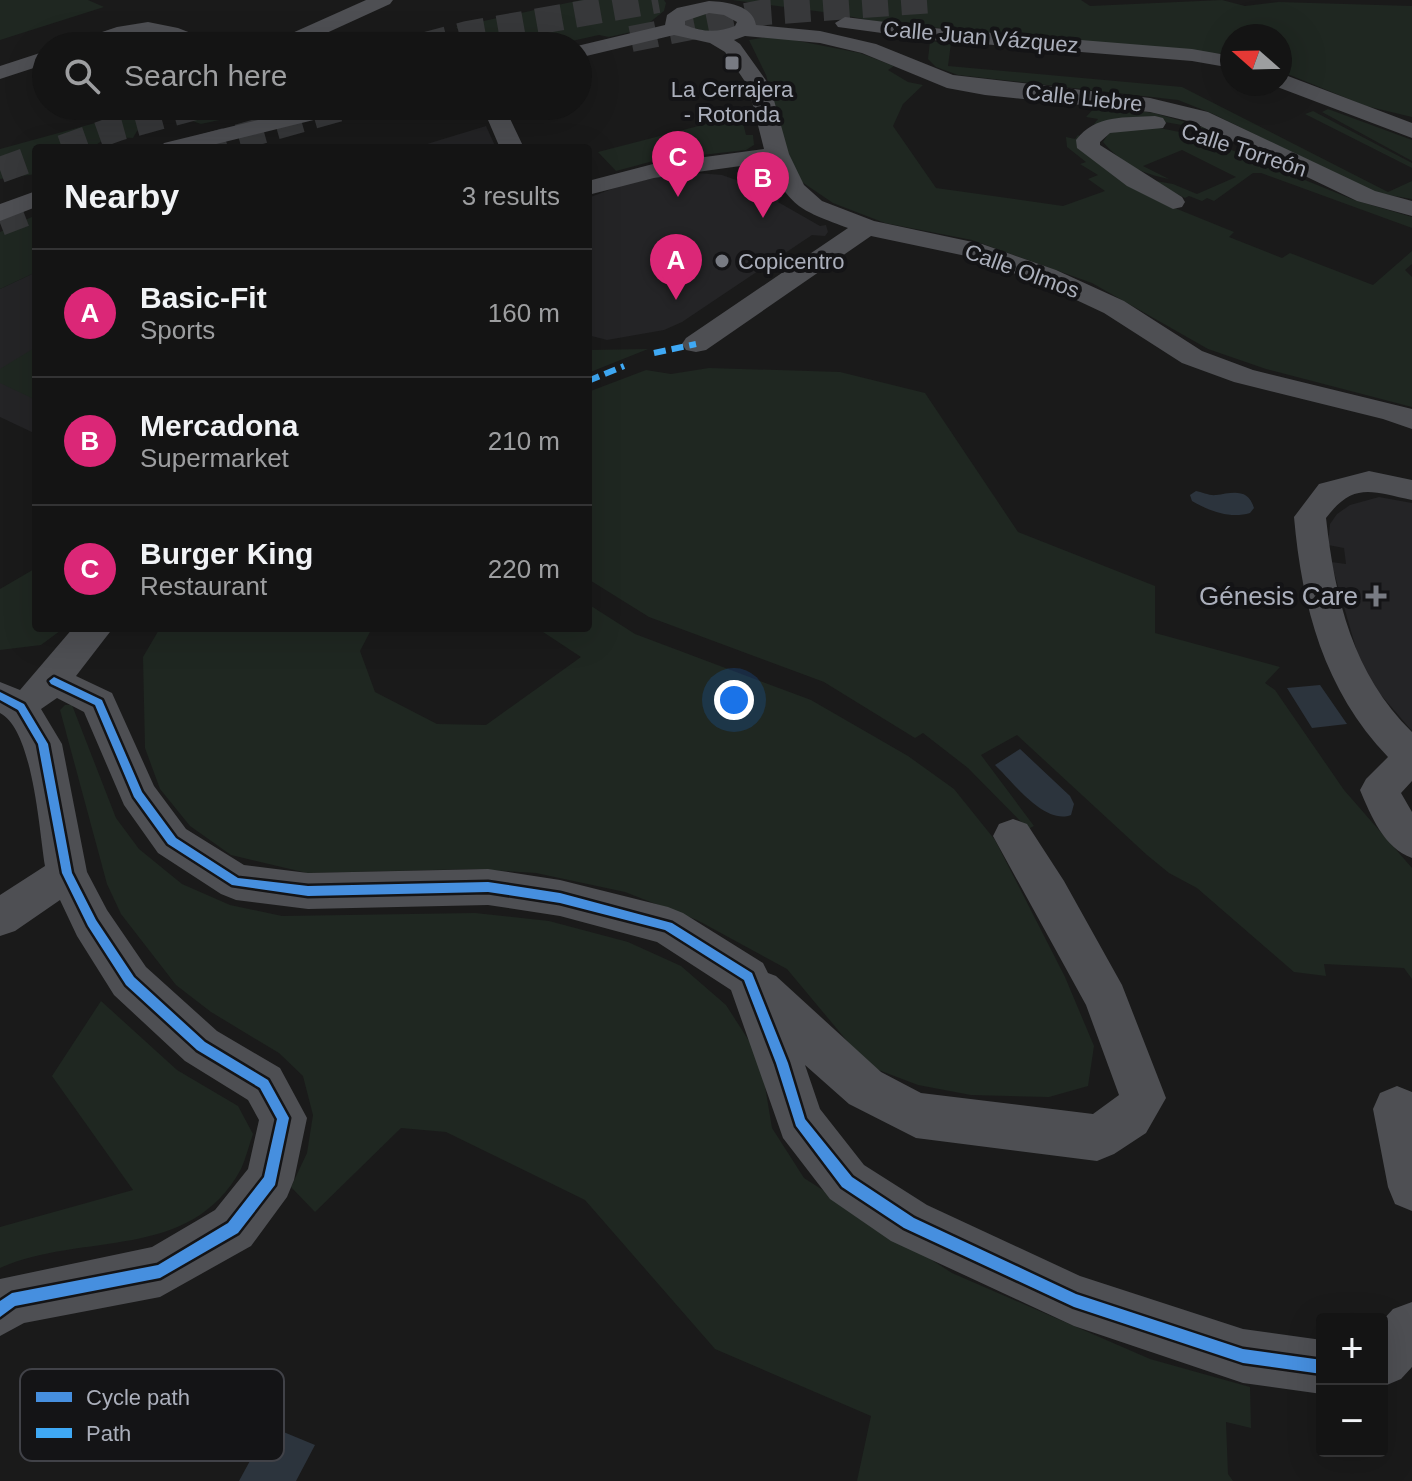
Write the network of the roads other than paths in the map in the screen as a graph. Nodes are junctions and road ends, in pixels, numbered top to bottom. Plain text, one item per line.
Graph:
1 (383, 0) edge
2 (731, 10) junction
3 (678, 13) edge
4 (743, 30) junction
5 (122, 32) edge
6 (171, 32) edge
7 (312, 32) edge
8 (716, 38) junction
9 (592, 47) edge
10 (1220, 60) edge
11 (32, 62) edge
12 (0, 73) edge
13 (1292, 85) edge
14 (1371, 116) junction
15 (285, 120) edge
16 (499, 120) edge
17 (1412, 124) edge
18 (1412, 131) edge
19 (188, 144) edge
20 (510, 144) edge
21 (777, 154) junction
22 (698, 164) junction
23 (1321, 176) junction
24 (592, 187) edge
25 (793, 189) junction
26 (32, 200) edge
27 (1173, 202) dead end
28 (1412, 209) edge
29 (0, 213) edge
30 (867, 227) junction
31 (696, 344) dead end
32 (1412, 420) edge
33 (1412, 490) edge
34 (91, 632) edge
35 (25, 695) edge
36 (1412, 759) edge
37 (1013, 836) dead end
38 (1412, 841) edge
39 (67, 873) junction
40 (0, 918) edge
41 (748, 977) junction
42 (1397, 1109) dead end
43 (1412, 1187) edge
44 (0, 1310) edge
45 (1412, 1328) edge
46 (1388, 1354) edge
47 (1316, 1366) edge

1 - 7 street
2 - 3 street, Calle Juan Vázquez
2 - 4 street
2 - 10 street, Calle Juan Vázquez
3 - 8 street
3 - 9 street, Calle Juan Vázquez
4 - 8 street
4 - 23 street, Calle Liebre
5 - 6 street
8 - 21 street
11 - 12 street
13 - 14 street
14 - 17 street
14 - 18 street
15 - 19 street
16 - 20 street
21 - 22 street
21 - 25 street
22 - 24 street
22 - 25 street, Calle Olmos
23 - 27 street, Calle Torreón
23 - 28 street, Calle Liebre
25 - 30 street, Calle Olmos
26 - 29 street
30 - 31 street
30 - 32 street, Calle Olmos
33 - 36 street
34 - 35 street
35 - 39 street
35 - 41 street
36 - 38 street
37 - 41 street
39 - 40 street
39 - 44 street
41 - 47 street
42 - 43 street
45 - 46 street

